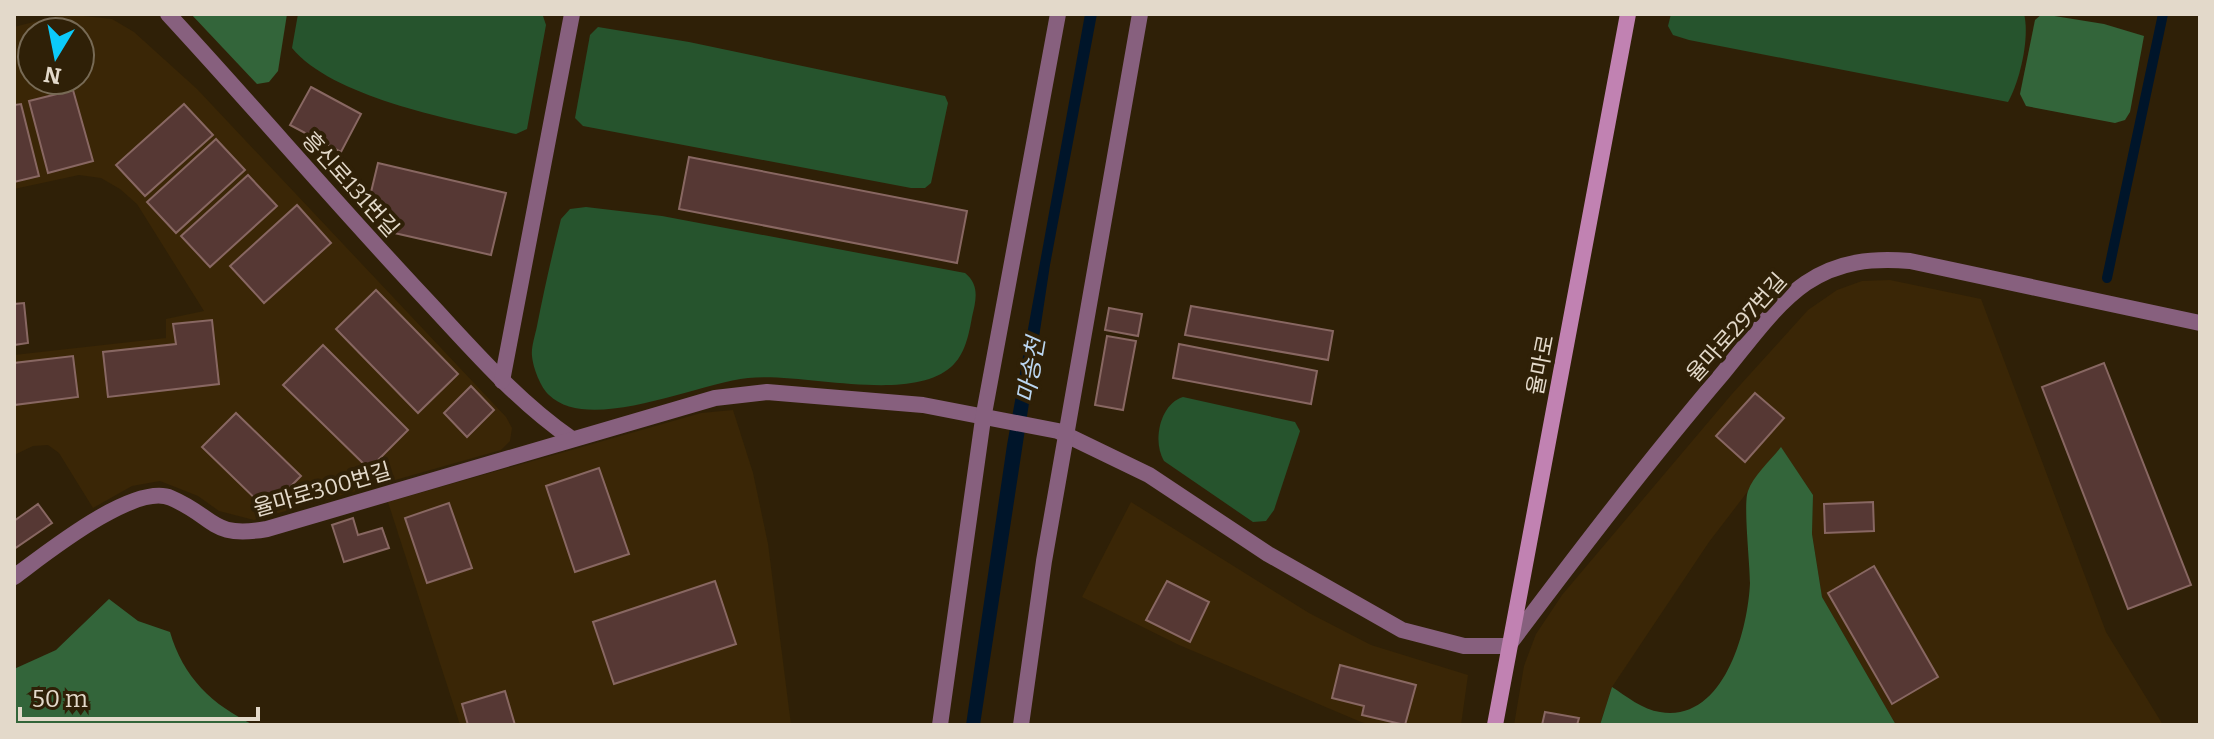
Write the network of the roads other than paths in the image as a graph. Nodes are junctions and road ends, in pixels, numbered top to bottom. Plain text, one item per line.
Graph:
1 (168, 14) edge
2 (572, 14) edge
3 (1058, 14) edge
4 (1140, 14) edge
5 (1628, 14) edge
6 (2200, 323) edge
7 (502, 381) junction
8 (983, 419) junction
9 (1063, 433) junction
10 (572, 439) junction
11 (14, 577) edge
12 (1508, 646) junction
13 (940, 725) edge
14 (1021, 725) edge
15 (1495, 725) edge

1 - 7 lane, 흥신로131번길
2 - 7 lane
3 - 8 lane
4 - 9 lane
5 - 12 street, 율마로
6 - 12 lane, 율마로297번길
7 - 10 lane, 흥신로131번길
8 - 9 lane, 율마로300번길
8 - 10 lane, 율마로300번길
8 - 13 lane
9 - 12 lane, 율마로300번길
9 - 14 lane
10 - 11 lane, 율마로300번길
12 - 15 street, 율마로

